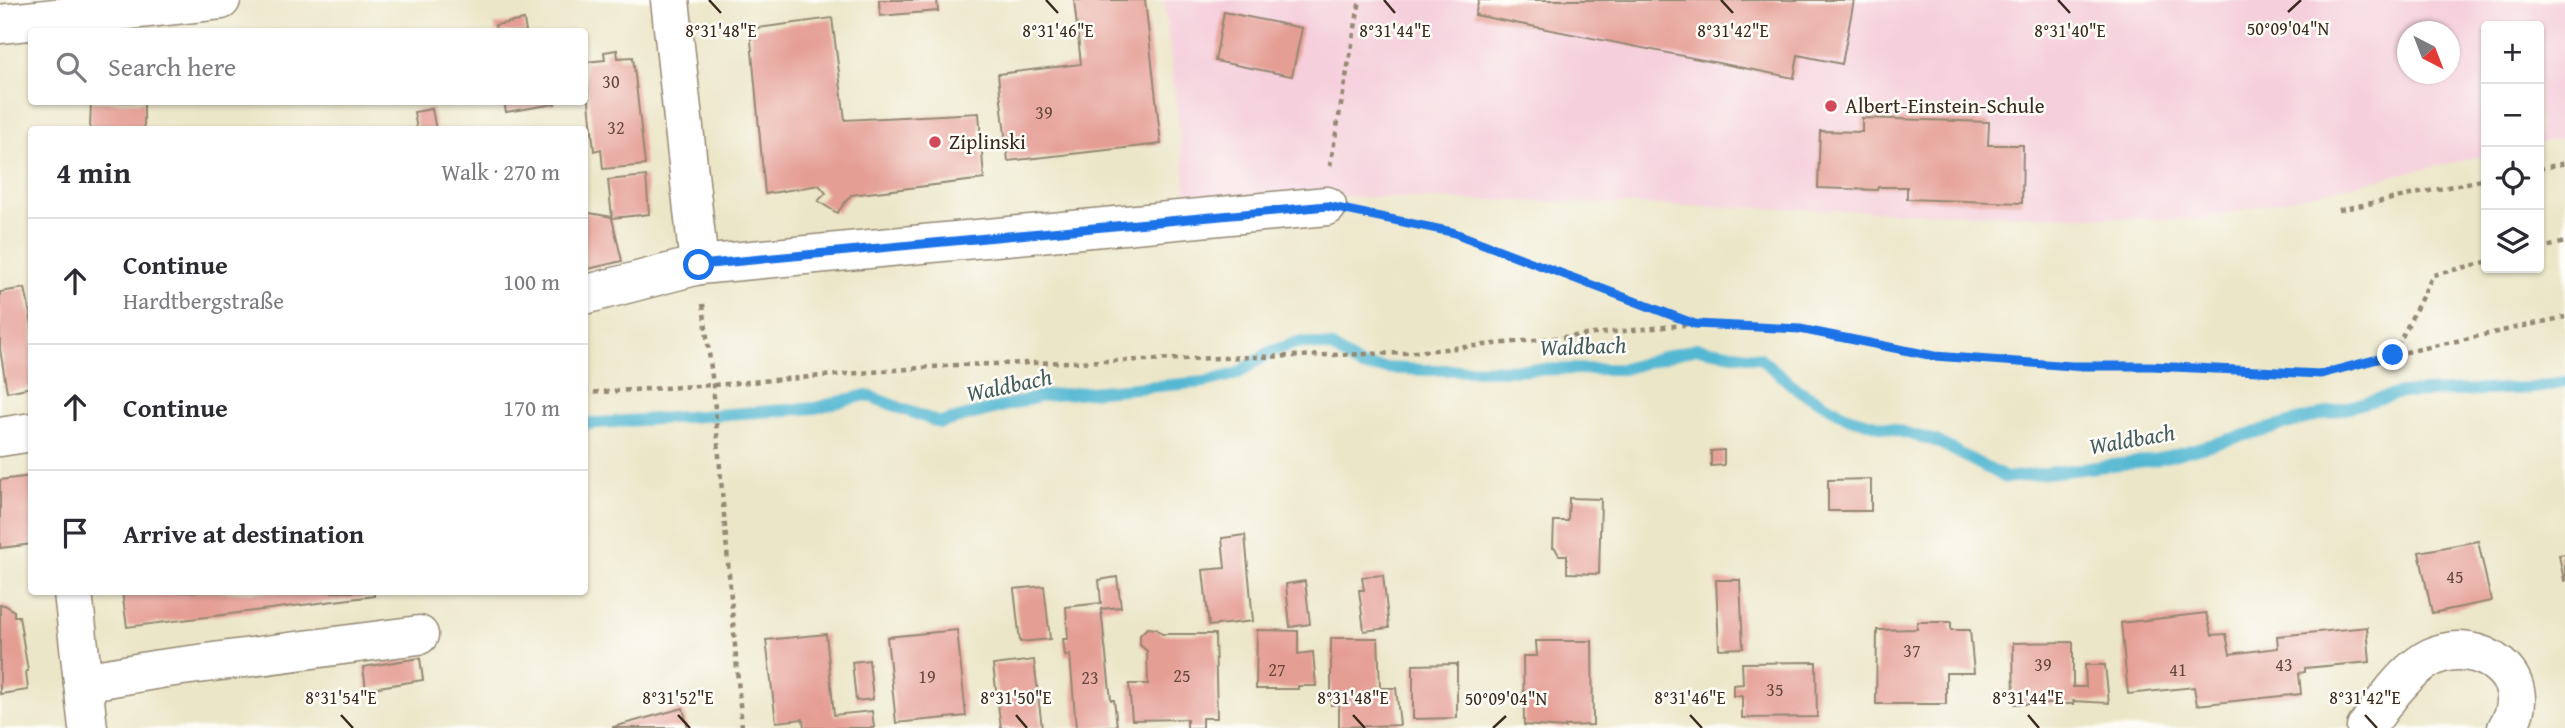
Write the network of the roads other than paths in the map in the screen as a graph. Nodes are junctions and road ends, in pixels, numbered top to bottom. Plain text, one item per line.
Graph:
1 (221, 0) edge
2 (670, 0) edge
3 (0, 24) edge
4 (1327, 206) road end
5 (699, 265) junction
6 (588, 294) edge
7 (28, 432) edge
8 (0, 436) edge
9 (73, 595) edge
10 (419, 635) dead end
11 (83, 682) junction
12 (88, 728) edge
13 (2366, 728) edge
14 (2507, 728) edge

1 - 3 street
2 - 5 street
4 - 5 street
5 - 6 street
7 - 8 street
9 - 11 street
10 - 11 street
11 - 12 street
13 - 14 street

